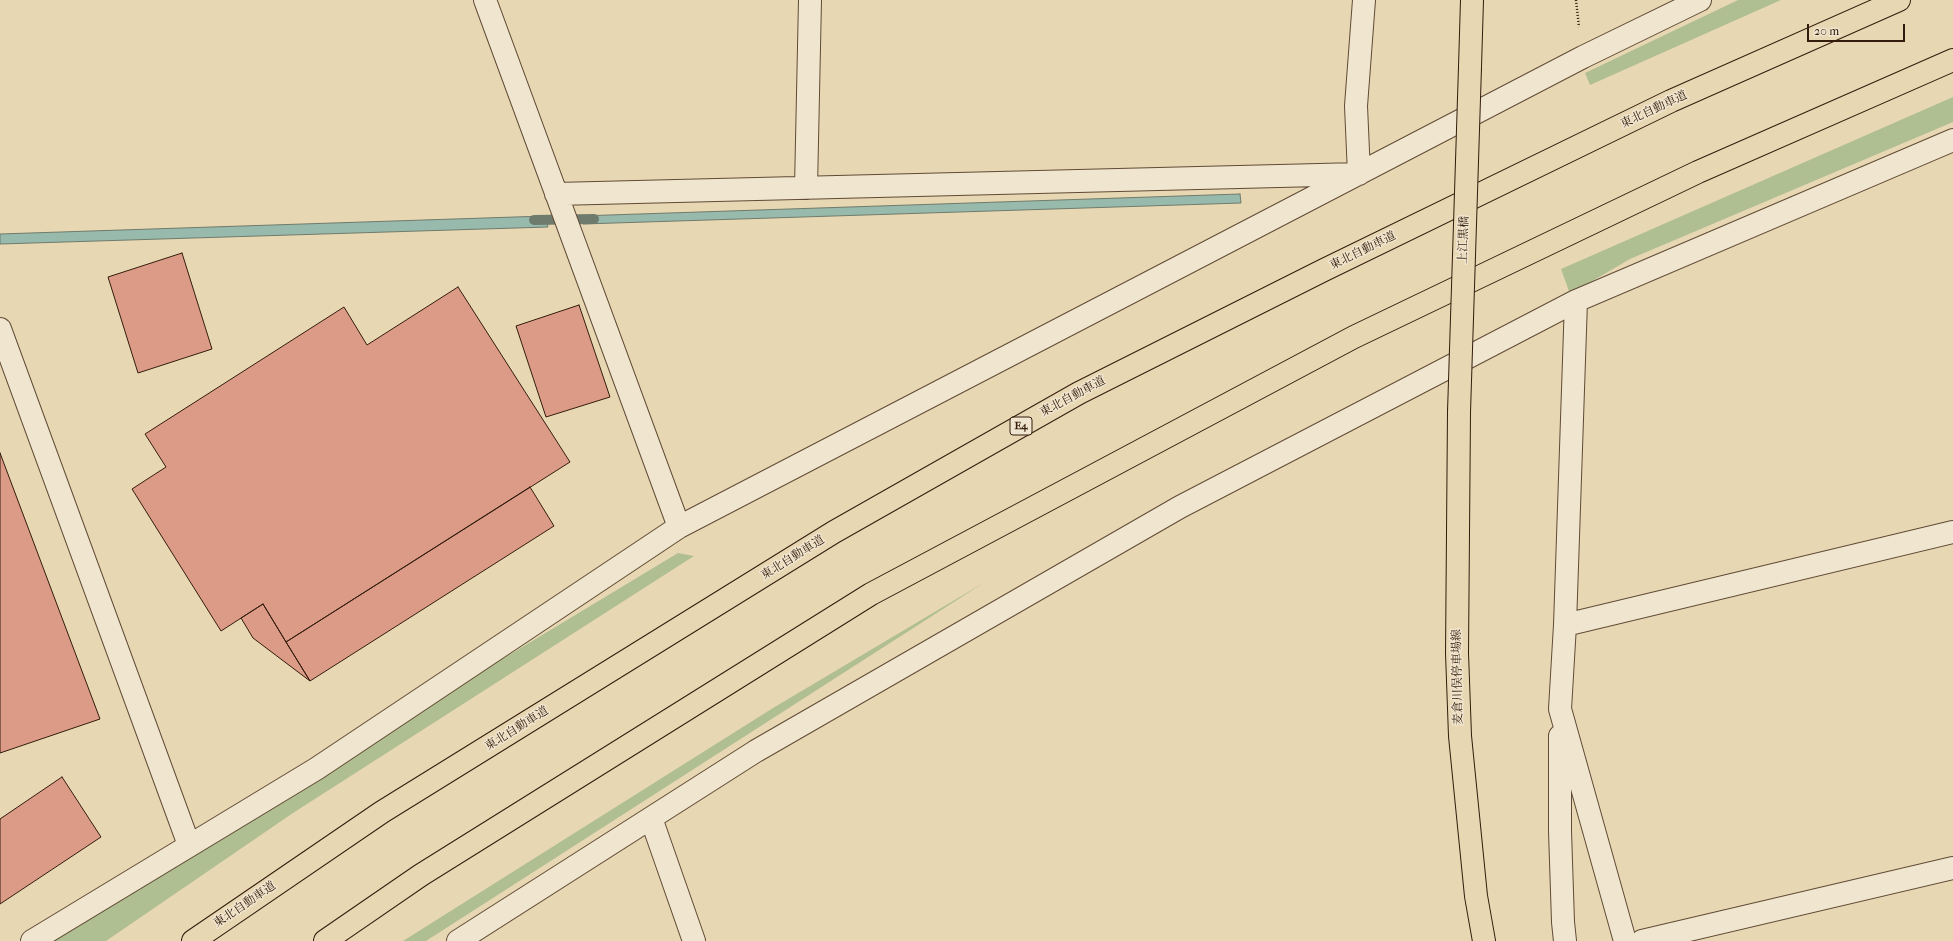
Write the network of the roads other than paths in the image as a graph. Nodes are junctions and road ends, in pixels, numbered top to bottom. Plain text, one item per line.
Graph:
1 (485, 0) edge
2 (810, 0) edge
3 (1364, 0) edge
4 (1472, 0) edge
5 (1700, 0) edge
6 (1899, 0) edge
7 (1953, 60) edge
8 (1953, 140) edge
9 (1359, 174) junction
10 (806, 188) junction
11 (556, 194) junction
12 (1576, 301) junction
13 (0, 329) edge
14 (1459, 412) joint
15 (678, 527) junction
16 (1953, 532) edge
17 (1565, 625) junction
18 (1560, 709) junction
19 (650, 818) junction
20 (189, 845) junction
21 (1953, 868) edge
22 (32, 941) edge
23 (193, 941) edge
24 (325, 941) edge
25 (458, 941) edge
26 (694, 941) edge
27 (1484, 941) edge
28 (1565, 941) edge
29 (1625, 941) edge
30 (1642, 941) edge

1 - 11 street
2 - 10 street
3 - 9 street
4 - 14 main road, 上江黒橋, bridge
5 - 9 street
6 - 23 main road, 東北自動車道 / E4
7 - 24 main road
8 - 12 street
9 - 10 street
9 - 15 street
10 - 11 street
11 - 15 street
12 - 17 street
12 - 19 street
13 - 20 street
14 - 27 main road, 麦倉川俣停車場線
15 - 20 street
16 - 17 street
17 - 18 street
18 - 28 street
18 - 29 street
19 - 25 street
19 - 26 street
20 - 22 street
21 - 30 street

